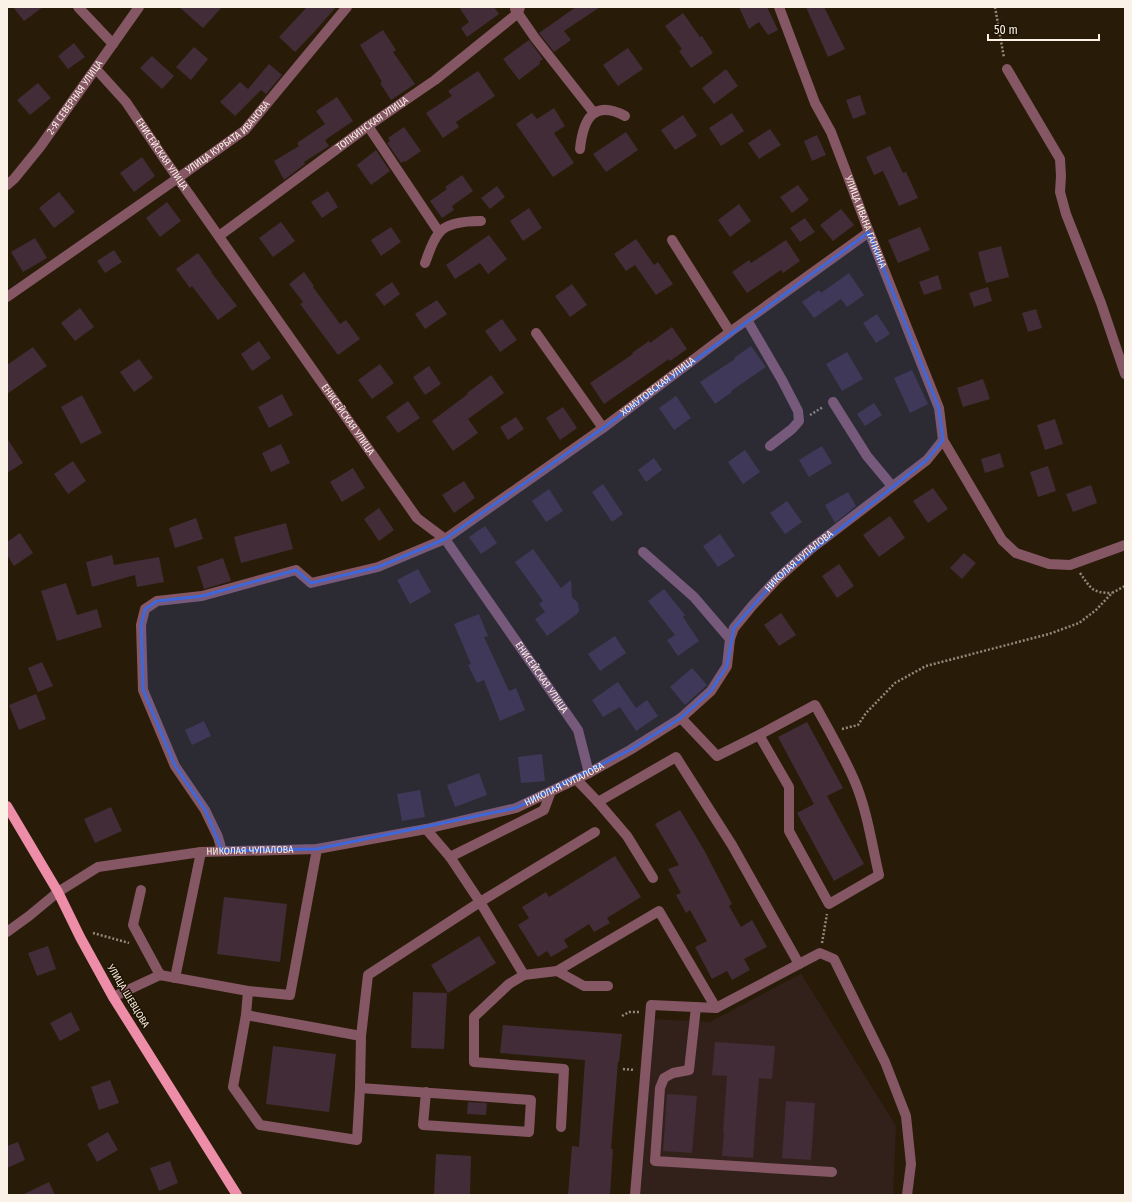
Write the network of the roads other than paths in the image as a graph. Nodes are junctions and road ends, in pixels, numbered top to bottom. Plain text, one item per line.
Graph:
1 (78, 7) edge
2 (139, 7) edge
3 (347, 7) edge
4 (779, 7) edge
5 (517, 9) edge
6 (112, 44) junction
7 (96, 68) junction
8 (1007, 69) road end
9 (594, 113) junction
10 (625, 116) dead end
11 (368, 126) junction
12 (580, 149) dead end
13 (178, 178) junction
14 (7, 185) edge
15 (481, 221) dead end
16 (439, 232) junction
17 (869, 232) junction
18 (219, 236) junction
19 (672, 240) dead end
20 (425, 262) dead end
21 (7, 297) edge
22 (747, 320) junction
23 (730, 332) junction
24 (536, 333) dead end
25 (1125, 374) edge
26 (833, 402) road end
27 (603, 428) junction
28 (943, 440) junction
29 (770, 446) dead end
30 (892, 486) junction
31 (445, 538) junction
32 (1125, 545) edge
33 (643, 552) dead end
34 (730, 639) junction
35 (681, 718) junction
36 (759, 735) junction
37 (589, 773) junction
38 (576, 779) junction
39 (551, 791) junction
40 (598, 802) junction
41 (7, 806) edge
42 (426, 829) junction
43 (595, 832) dead end
44 (318, 850) junction
45 (222, 851) junction
46 (201, 852) junction
47 (450, 857) junction
48 (653, 878) dead end
49 (141, 890) dead end
50 (58, 892) junction
51 (480, 902) junction
52 (7, 932) edge
53 (799, 964) junction
54 (557, 972) junction
55 (160, 975) junction
56 (524, 975) junction
57 (175, 978) junction
58 (608, 986) dead end
59 (248, 991) junction
60 (113, 997) junction
61 (696, 1007) junction
62 (716, 1008) junction
63 (246, 1016) junction
64 (361, 1036) junction
65 (360, 1088) junction
66 (426, 1092) junction
67 (561, 1127) dead end
68 (832, 1172) dead end
69 (236, 1195) edge
70 (636, 1195) edge
71 (907, 1195) edge

1 - 6 street
2 - 6 street, 2-Я СЕВЕРНАЯ УЛИЦА
3 - 13 street, УЛИЦА КУРБАТА ИВАНОВА
4 - 17 street, УЛИЦА ИВАНА ГАЛКИНА
5 - 9 street
5 - 11 street, ТОПКИНСКАЯ УЛИЦА
6 - 7 street, 2-Я СЕВЕРНАЯ УЛИЦА
7 - 13 street, ЕНИСЕЙСКАЯ УЛИЦА
7 - 14 street, 2-Я СЕВЕРНАЯ УЛИЦА
8 - 25 street
9 - 10 street
9 - 12 street
11 - 16 street
11 - 18 street, ТОПКИНСКАЯ УЛИЦА
13 - 18 street, ЕНИСЕЙСКАЯ УЛИЦА
13 - 21 street, УЛИЦА КУРБАТА ИВАНОВА
15 - 16 street
16 - 20 street
17 - 22 street, ХОМУТОВСКАЯ УЛИЦА
17 - 28 street, УЛИЦА ИВАНА ГАЛКИНА
18 - 31 street, ЕНИСЕЙСКАЯ УЛИЦА
19 - 23 street
22 - 23 street, ХОМУТОВСКАЯ УЛИЦА
22 - 29 street
23 - 27 street, ХОМУТОВСКАЯ УЛИЦА
24 - 27 street
26 - 30 street
27 - 31 street, ХОМУТОВСКАЯ УЛИЦА
28 - 30 street, НИКОЛАЯ ЧУПАЛОВА
28 - 32 street
30 - 34 street, НИКОЛАЯ ЧУПАЛОВА
31 - 37 street, ЕНИСЕЙСКАЯ УЛИЦА
31 - 45 street, ХОМУТОВСКАЯ УЛИЦА
33 - 34 street
34 - 35 street, НИКОЛАЯ ЧУПАЛОВА
35 - 36 street
35 - 37 street, НИКОЛАЯ ЧУПАЛОВА
36 - 36 street
37 - 38 street, НИКОЛАЯ ЧУПАЛОВА
38 - 39 street, НИКОЛАЯ ЧУПАЛОВА
38 - 40 street
39 - 42 street, НИКОЛАЯ ЧУПАЛОВА
39 - 47 street
40 - 48 street
40 - 53 street
41 - 50 main road, УЛИЦА ШЕВЦОВА
42 - 44 street, НИКОЛАЯ ЧУПАЛОВА
42 - 47 street
43 - 51 street
44 - 45 street, НИКОЛАЯ ЧУПАЛОВА
44 - 59 street
45 - 46 street, НИКОЛАЯ ЧУПАЛОВА
46 - 50 street, НИКОЛАЯ ЧУПАЛОВА
46 - 57 street
47 - 51 street
49 - 55 street
50 - 52 street, НИКОЛАЯ ЧУПАЛОВА
50 - 60 main road, УЛИЦА ШЕВЦОВА
51 - 56 street
51 - 64 street
53 - 62 street
53 - 71 street
54 - 56 street
54 - 58 street
54 - 62 street
55 - 57 street
55 - 60 street
56 - 67 street
57 - 59 street
59 - 63 street
60 - 69 main road, УЛИЦА ШЕВЦОВА
61 - 62 street
61 - 68 street
61 - 70 street
63 - 64 street
63 - 65 street
64 - 65 street
65 - 66 street
66 - 66 street

